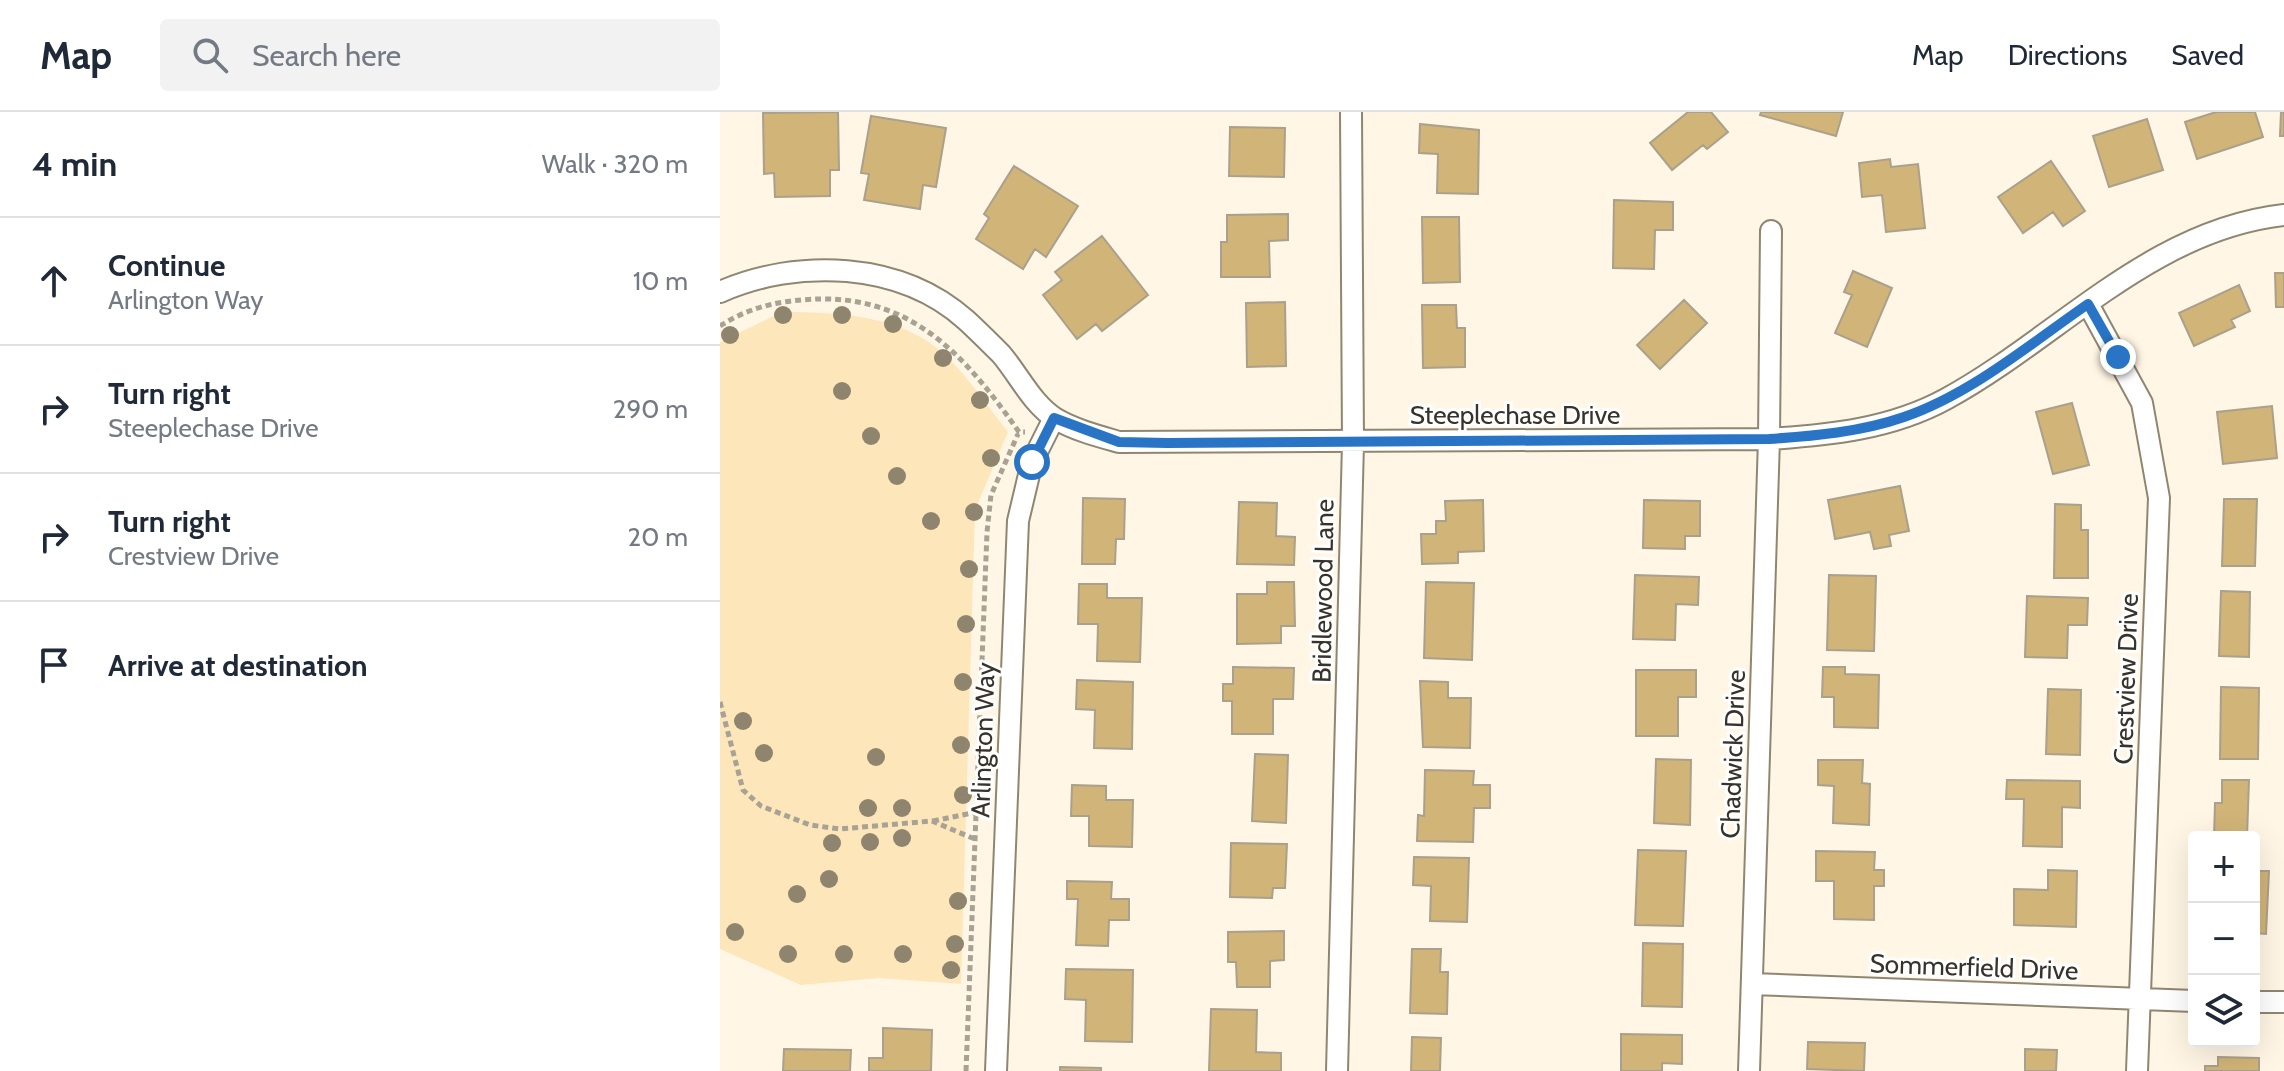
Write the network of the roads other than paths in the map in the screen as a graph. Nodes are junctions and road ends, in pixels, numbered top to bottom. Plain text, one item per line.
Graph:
1 (1351, 112) edge
2 (2284, 215) edge
3 (1771, 231) dead end
4 (720, 292) edge
5 (2088, 304) junction
6 (1050, 426) junction
7 (1769, 439) junction
8 (1353, 443) junction
9 (1752, 984) junction
10 (2140, 1000) junction
11 (2188, 1001) edge
12 (2260, 1002) edge
13 (2284, 1002) edge
14 (996, 1071) edge
15 (1337, 1071) edge
16 (1749, 1071) edge
17 (2137, 1071) edge

1 - 8 street, Bridlewood Lane
2 - 5 street, Steeplechase Drive
3 - 7 street, Chadwick Drive
4 - 6 street
5 - 7 street, Steeplechase Drive
5 - 10 street, Crestview Drive
6 - 8 street, Steeplechase Drive
6 - 14 street, Arlington Way
7 - 8 street, Steeplechase Drive
7 - 9 street, Chadwick Drive
8 - 15 street, Bridlewood Lane
9 - 10 street, Sommerfield Drive
9 - 16 street, Chadwick Drive
10 - 11 street, Sommerfield Drive
10 - 17 street, Crestview Drive
12 - 13 street

